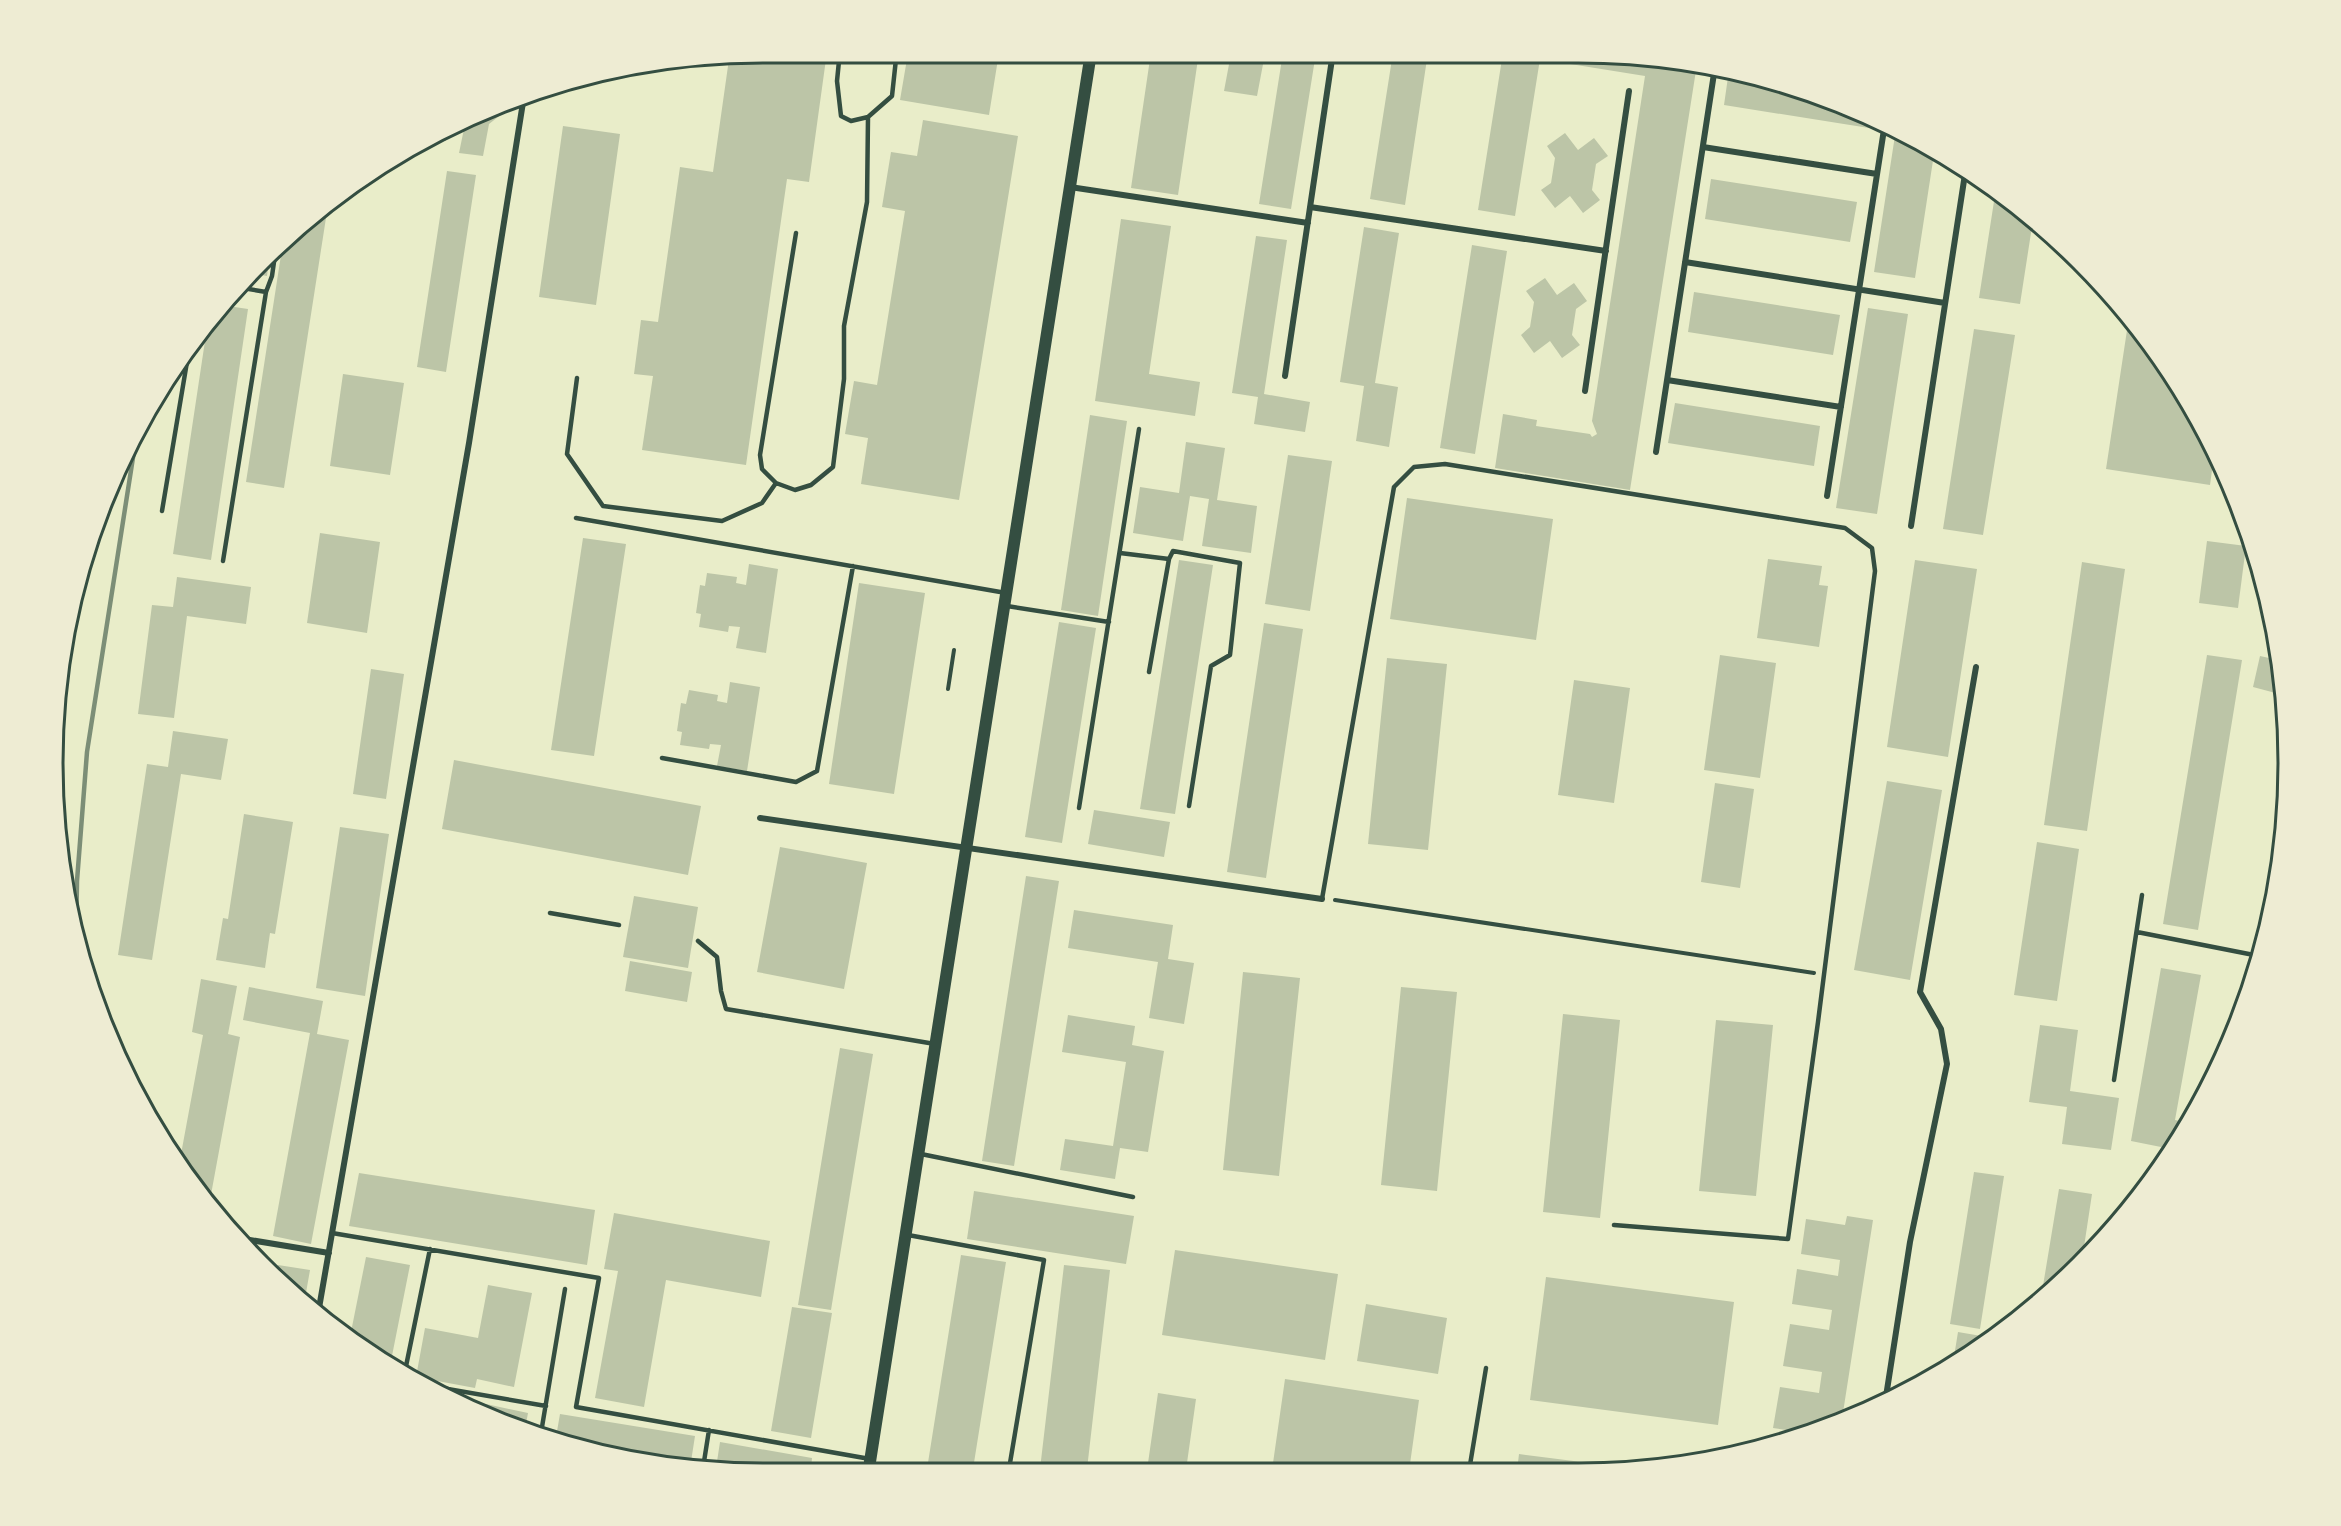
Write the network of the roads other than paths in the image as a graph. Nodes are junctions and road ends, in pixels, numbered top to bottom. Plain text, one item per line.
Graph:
1 (839, 63) edge
2 (896, 63) edge
3 (1089, 63) edge
4 (1331, 63) edge
5 (1714, 76) edge
6 (1629, 91) dead end
7 (522, 106) edge
8 (868, 117) junction
9 (1883, 133) edge
10 (1703, 147) junction
11 (1877, 174) junction
12 (1964, 179) edge
13 (1070, 187) junction
14 (1310, 207) junction
15 (1308, 223) junction
16 (796, 233) dead end
17 (1606, 251) junction
18 (274, 262) edge
19 (1685, 262) junction
20 (248, 289) edge
21 (1859, 290) junction
22 (266, 292) junction
23 (1945, 303) junction
24 (186, 367) edge
25 (1286, 376) dead end
26 (577, 378) dead end
27 (1667, 380) junction
28 (1585, 391) dead end
29 (1840, 407) junction
30 (1139, 429) dead end
31 (1656, 452) dead end
32 (776, 483) junction
33 (1827, 496) dead end
34 (162, 511) dead end
35 (576, 518) dead end
36 (1911, 526) dead end
37 (1120, 553) junction
38 (1168, 559) junction
39 (223, 561) dead end
40 (853, 566) junction
41 (1005, 599) junction
42 (1109, 622) junction
43 (1976, 667) dead end
44 (1149, 672) dead end
45 (662, 758) dead end
46 (1189, 806) dead end
47 (1079, 808) dead end
48 (760, 818) dead end
49 (966, 848) junction
50 (2142, 896) dead end
51 (1322, 898) joint
52 (550, 913) dead end
53 (619, 925) dead end
54 (2137, 932) junction
55 (698, 941) dead end
56 (2251, 954) edge
57 (935, 1044) junction
58 (2114, 1080) dead end
59 (918, 1154) junction
60 (1133, 1197) dead end
61 (1614, 1225) dead end
62 (332, 1233) junction
63 (906, 1234) junction
64 (251, 1240) edge
65 (430, 1249) junction
66 (328, 1253) junction
67 (565, 1289) dead end
68 (320, 1304) edge
69 (406, 1365) edge
70 (1486, 1368) dead end
71 (450, 1389) edge
72 (1887, 1392) edge
73 (546, 1406) junction
74 (542, 1427) edge
75 (709, 1430) junction
76 (704, 1461) edge
77 (864, 1463) edge
78 (869, 1463) edge
79 (1010, 1463) edge
80 (1470, 1463) edge

1 - 8 lane
2 - 8 lane
3 - 13 main road
4 - 14 street
5 - 10 street
6 - 17 street
7 - 62 street
8 - 32 lane
9 - 11 street
10 - 11 street
10 - 19 street
11 - 21 street
12 - 23 street
13 - 15 street
13 - 41 main road
14 - 15 street
14 - 17 street
15 - 25 street
16 - 32 lane
17 - 28 street
18 - 22 lane
19 - 21 street
19 - 27 street
20 - 22 lane
21 - 23 street
21 - 29 street
22 - 39 lane
23 - 36 street
24 - 34 lane
26 - 32 lane
27 - 29 street
27 - 31 street
29 - 33 street
30 - 37 lane
35 - 40 lane
37 - 38 lane
37 - 42 lane
38 - 44 lane
38 - 46 lane
40 - 41 lane
40 - 45 lane
41 - 42 lane
41 - 49 main road
42 - 47 lane
43 - 72 street
48 - 49 street
49 - 51 street
49 - 57 main road
50 - 54 lane
51 - 61 lane
52 - 53 lane
54 - 56 lane
54 - 58 lane
55 - 57 lane
57 - 59 main road
59 - 60 lane
59 - 63 main road
62 - 65 lane
62 - 66 street
63 - 78 main road
63 - 79 lane
64 - 66 street
65 - 69 lane
65 - 75 lane
66 - 68 street
67 - 73 lane
70 - 80 lane
71 - 73 lane
73 - 74 lane
75 - 76 lane
75 - 77 lane

